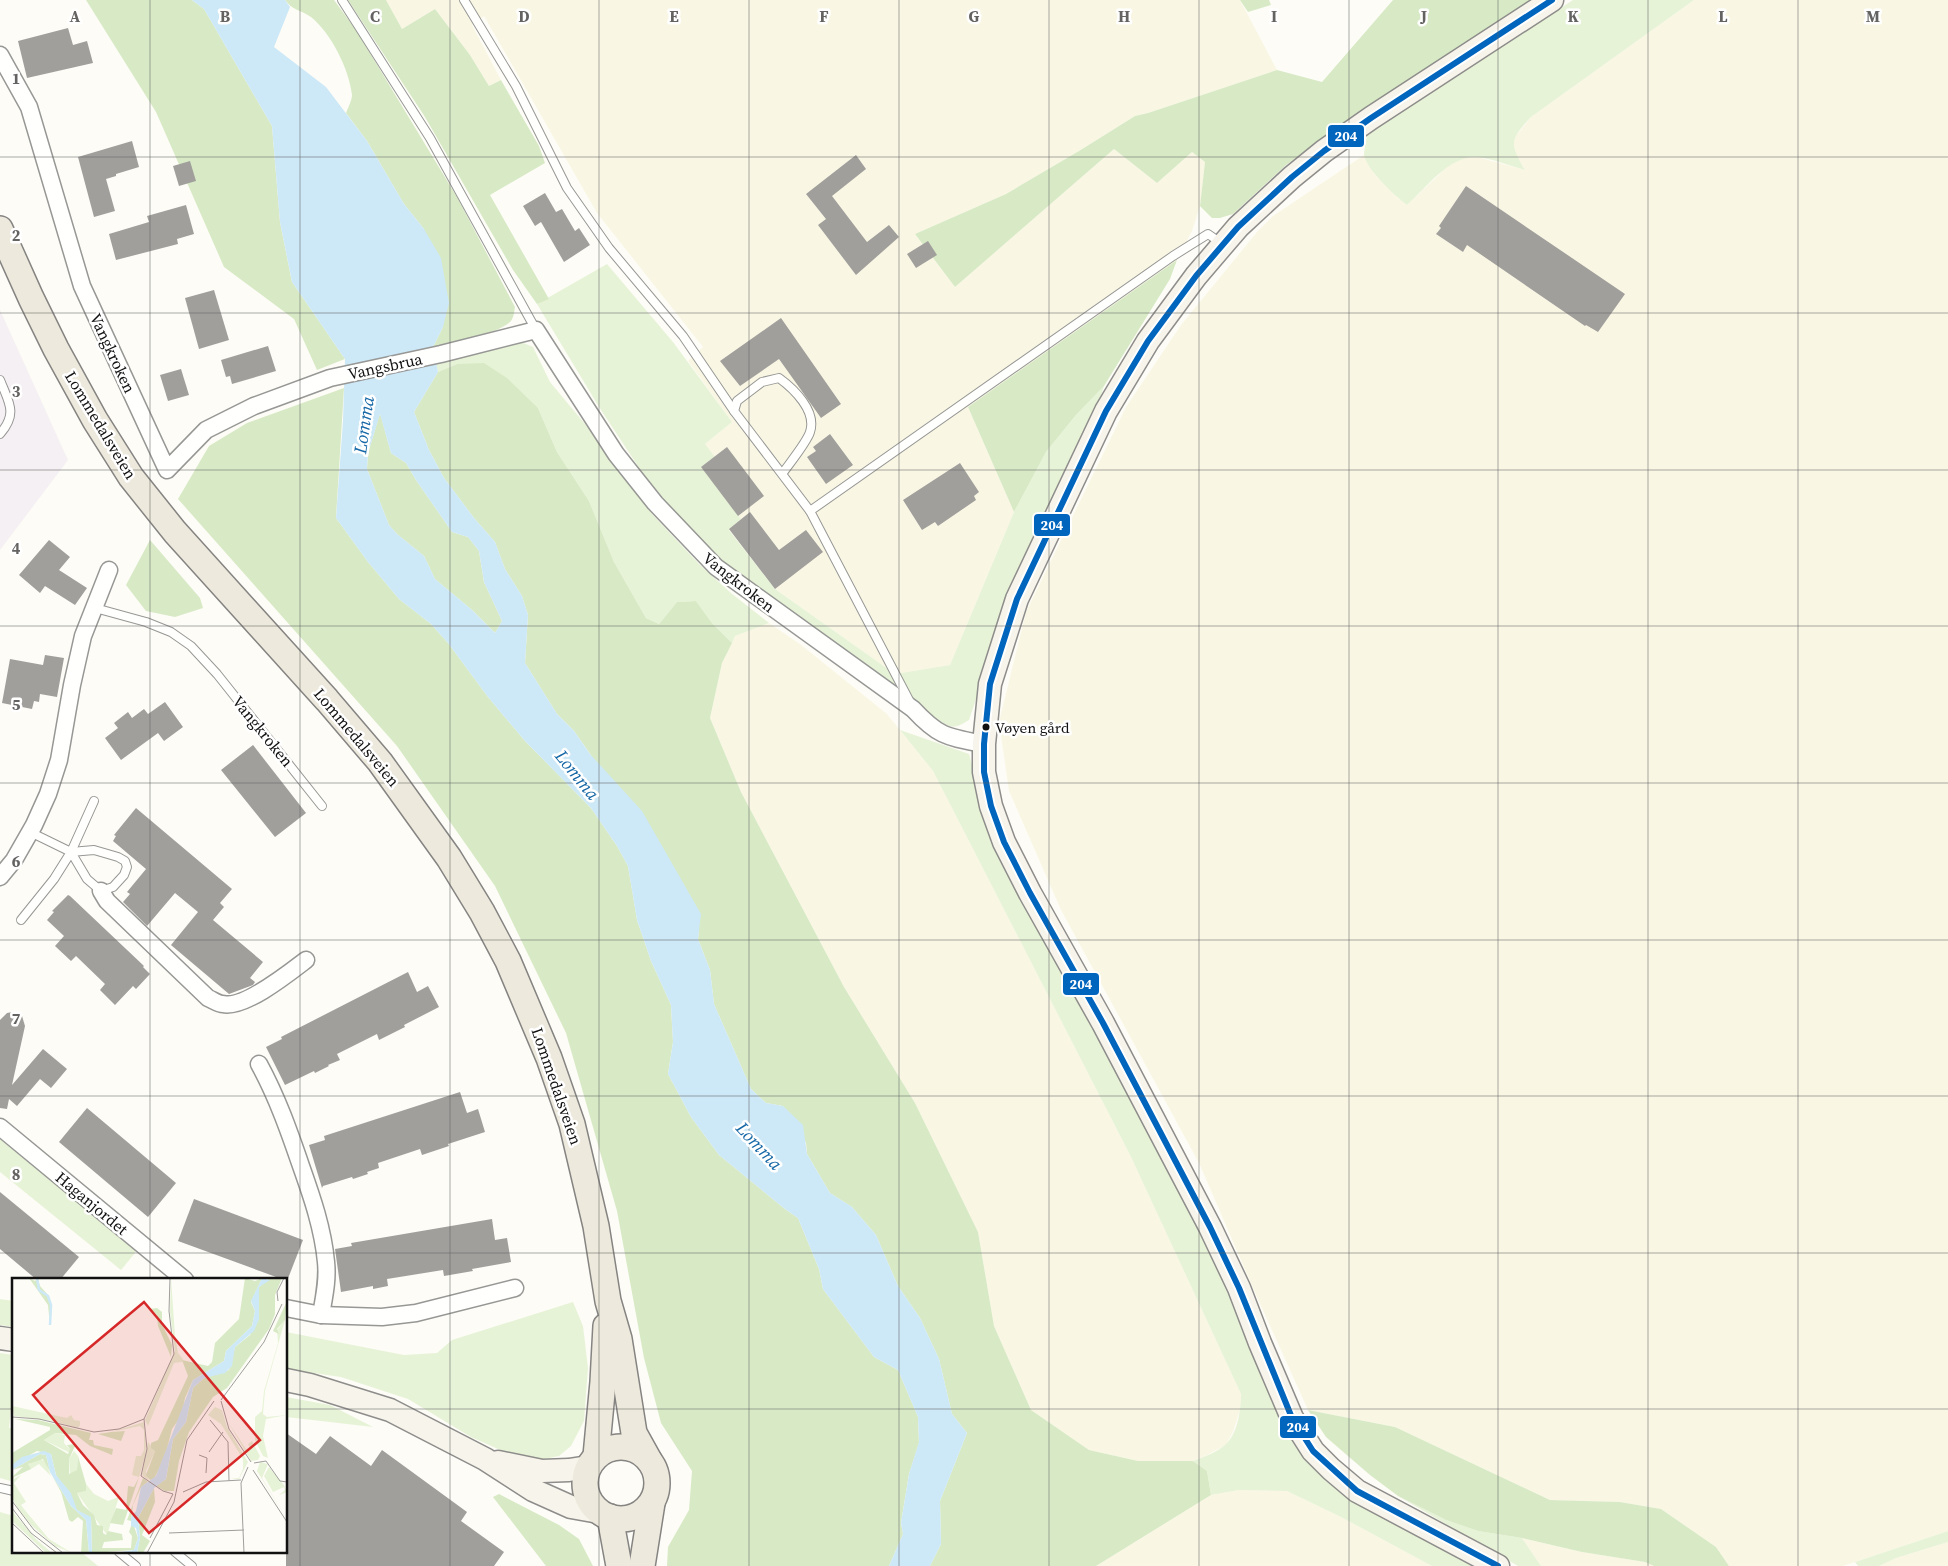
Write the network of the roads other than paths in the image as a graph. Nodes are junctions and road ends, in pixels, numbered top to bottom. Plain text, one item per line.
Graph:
1 (342, 0) edge
2 (464, 0) edge
3 (1552, 0) edge
4 (0, 56) edge
5 (0, 229) edge
6 (1222, 245) junction
7 (536, 330) junction
8 (330, 378) joint
9 (0, 380) edge
10 (734, 411) junction
11 (0, 434) edge
12 (782, 474) junction
13 (810, 511) junction
14 (109, 570) dead end
15 (95, 608) junction
16 (913, 708) junction
17 (984, 744) junction
18 (94, 801) dead end
19 (322, 806) dead end
20 (30, 832) junction
21 (71, 852) junction
22 (0, 877) edge
23 (101, 891) junction
24 (21, 920) dead end
25 (306, 960) dead end
26 (259, 1064) dead end
27 (0, 1127) edge
28 (183, 1278) edge
29 (514, 1288) dead end
30 (608, 1301) junction
31 (288, 1308) edge
32 (321, 1315) junction
33 (288, 1380) edge
34 (485, 1459) junction
35 (649, 1460) junction
36 (592, 1462) junction
37 (652, 1503) junction
38 (604, 1514) junction
39 (121, 1554) edge
40 (177, 1554) edge
41 (136, 1566) edge
42 (192, 1566) edge
43 (619, 1566) edge
44 (642, 1566) edge
45 (1498, 1566) edge

1 - 7 lane, Vangkroken
2 - 10 lane
3 - 6 street
4 - 8 street, Vangkroken
5 - 30 main road, Lommedalsveien
6 - 13 lane
6 - 17 street
7 - 8 street, Vangsbrua
7 - 16 street, Vangkroken
9 - 11 lane
10 - 12 lane
10 - 12 lane
12 - 13 lane
13 - 16 lane
14 - 15 street
15 - 19 lane, Vangkroken
15 - 20 street
16 - 17 street, Vangkroken
17 - 45 street
18 - 21 lane
20 - 21 lane
20 - 22 street
21 - 23 lane
21 - 23 lane
21 - 24 lane
23 - 25 street
26 - 32 street
27 - 28 street, Haganjordet
29 - 32 street
30 - 35 main road, Lommedalsveien
30 - 36 main road, Lommedalsveien
31 - 32 street
33 - 34 street
34 - 36 street
34 - 38 street
35 - 36 main road
35 - 37 main road
36 - 38 main road
37 - 38 main road
37 - 44 main road
38 - 43 main road
39 - 41 lane
40 - 42 lane

